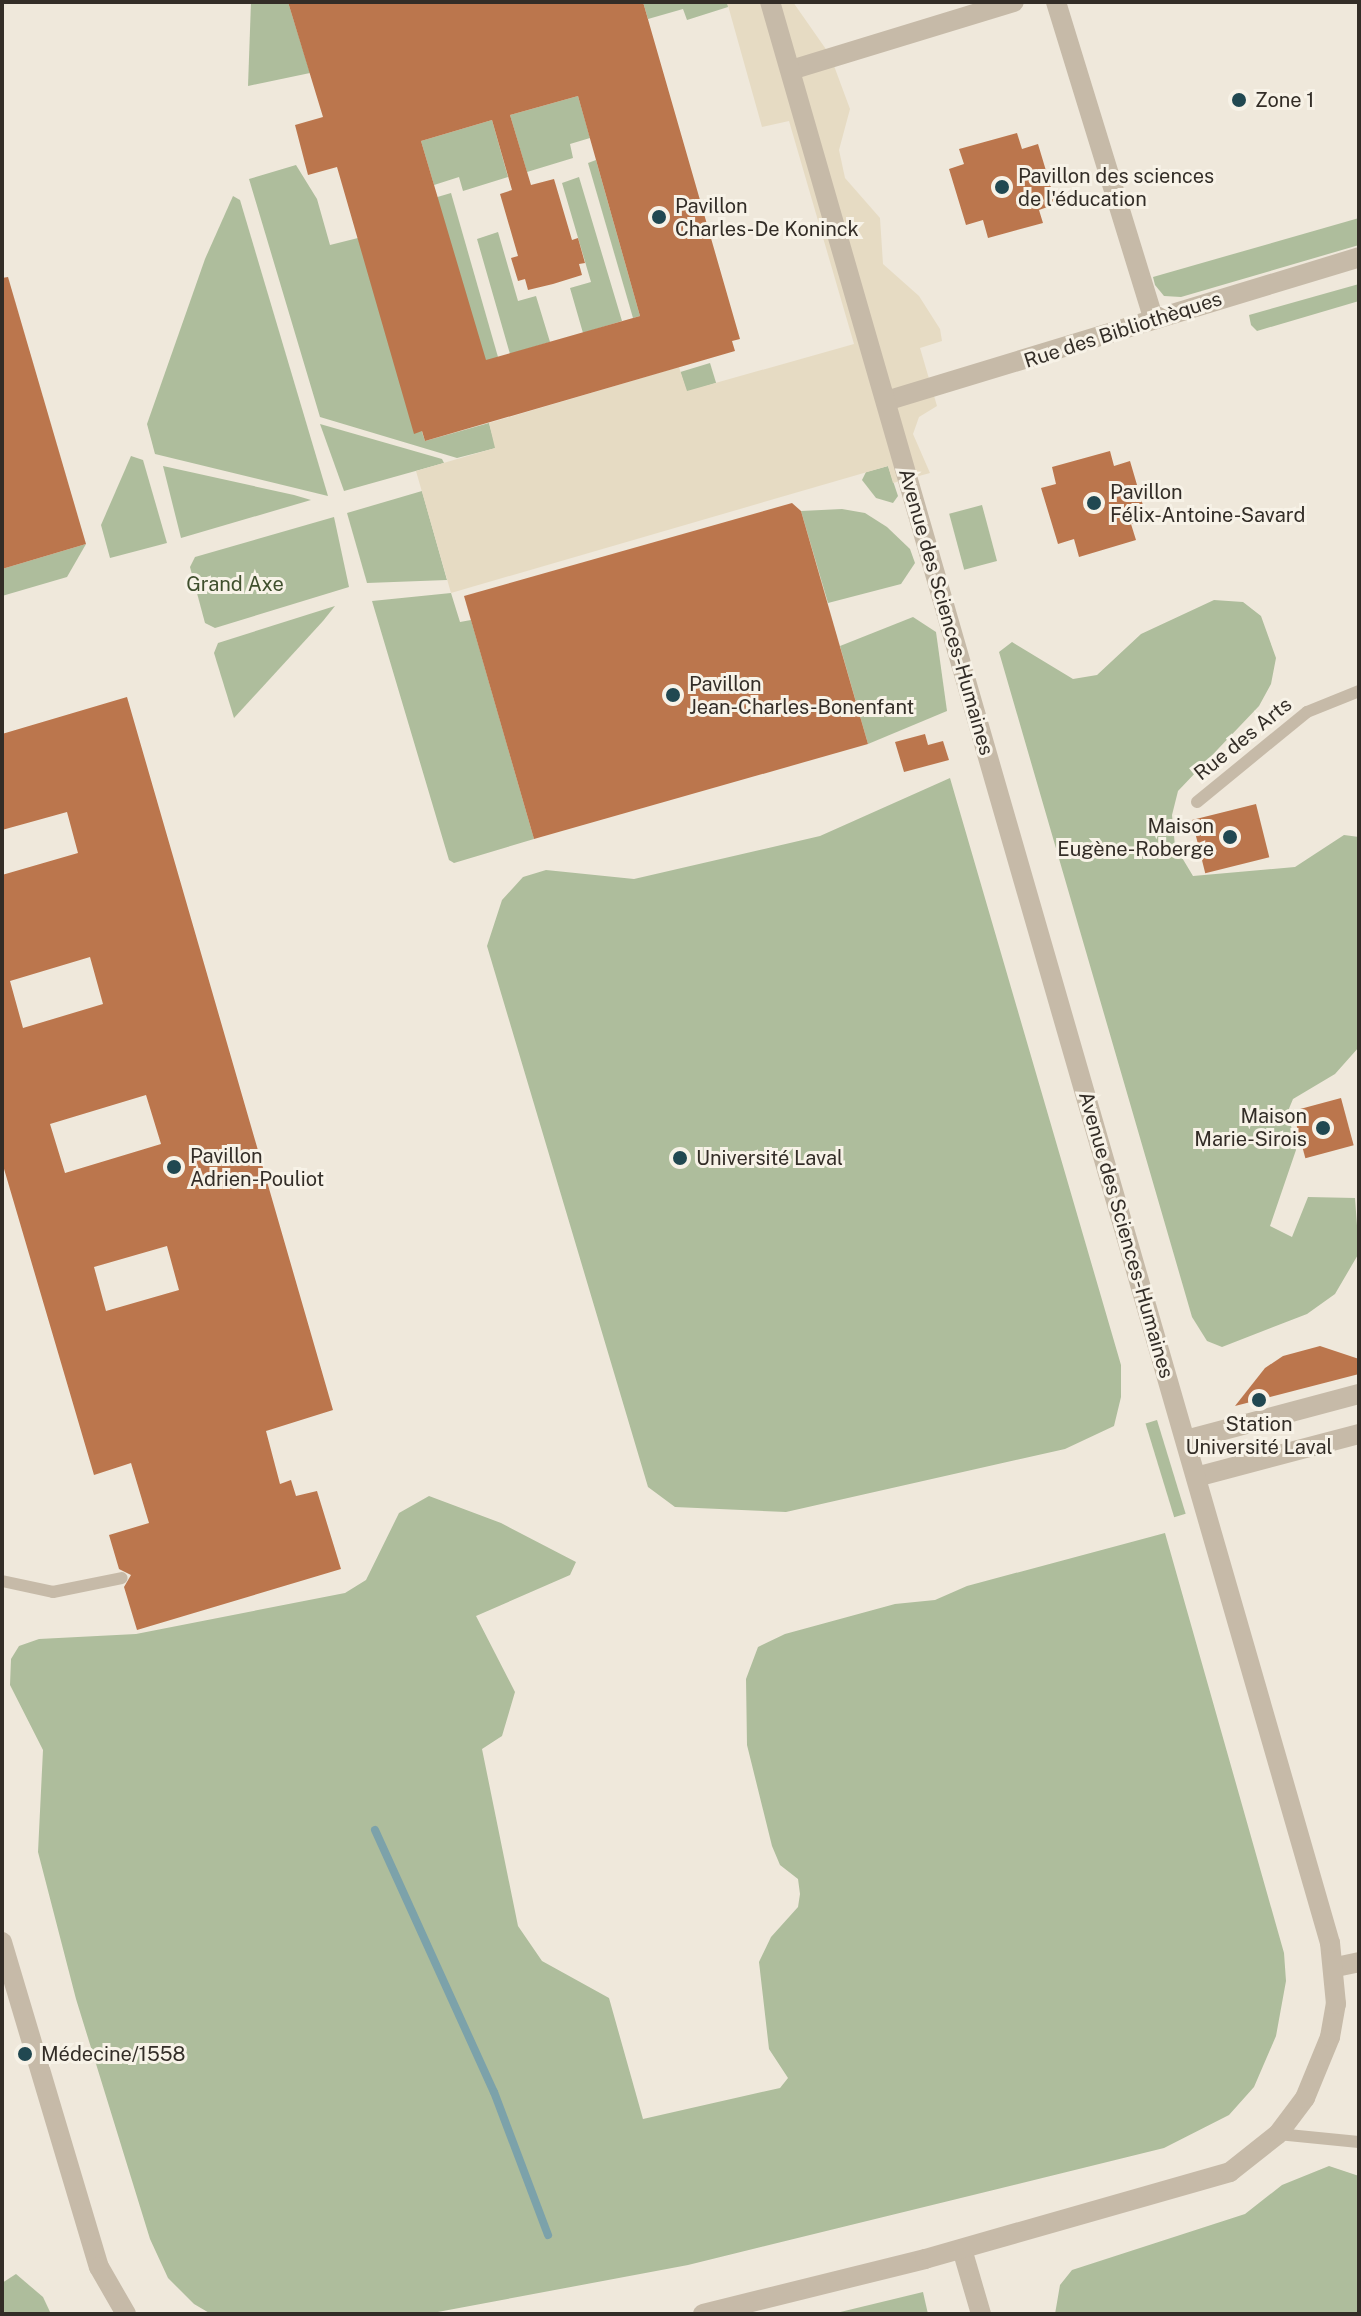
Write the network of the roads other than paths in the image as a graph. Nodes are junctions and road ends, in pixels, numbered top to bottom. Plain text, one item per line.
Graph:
1 (770, 2) edge
2 (1014, 2) edge
3 (1056, 2) edge
4 (791, 70) junction
5 (1359, 257) edge
6 (1153, 317) junction
7 (886, 401) junction
8 (1359, 691) edge
9 (1197, 802) dead end
10 (1359, 1394) edge
11 (1359, 1434) edge
12 (1186, 1440) junction
13 (1196, 1477) junction
14 (122, 1578) dead end
15 (2, 1581) edge
16 (2, 1942) edge
17 (1359, 1962) edge
18 (1336, 1967) junction
19 (1278, 2134) junction
20 (1359, 2142) edge
21 (962, 2249) junction
22 (126, 2314) edge
23 (703, 2314) edge
24 (981, 2314) edge

1 - 4 street, Avenue des Sciences-Humaines
2 - 4 street
3 - 6 street
4 - 7 street, Avenue des Sciences-Humaines
5 - 6 street, Rue des Bibliothèques
6 - 7 street, Rue des Bibliothèques
7 - 12 street, Avenue des Sciences-Humaines
8 - 9 lane, Rue des Arts
10 - 12 street
11 - 13 street
12 - 13 street, Avenue des Sciences-Humaines
13 - 18 street, Avenue des Sciences-Humaines
14 - 15 lane
16 - 22 street
17 - 18 street
18 - 19 street, Avenue des Sciences-Humaines
19 - 20 lane
19 - 21 street, Avenue des Sciences-Humaines
21 - 23 street, Avenue des Sciences-Humaines
21 - 24 street

